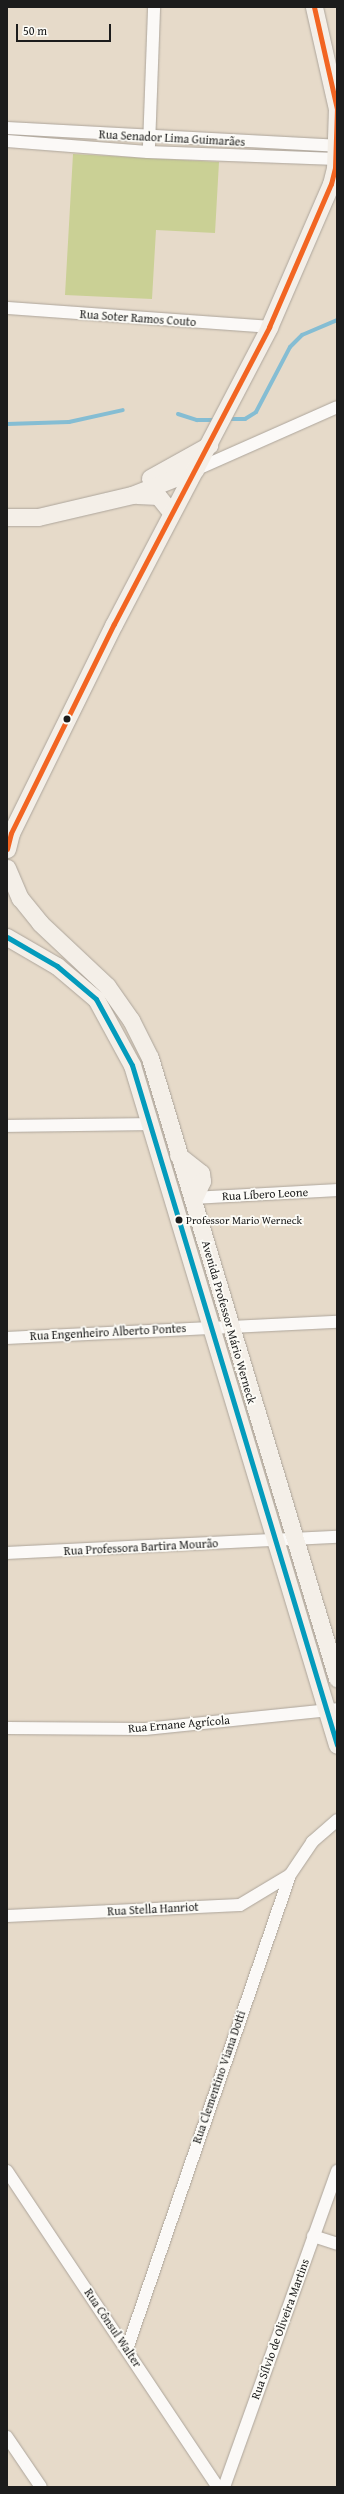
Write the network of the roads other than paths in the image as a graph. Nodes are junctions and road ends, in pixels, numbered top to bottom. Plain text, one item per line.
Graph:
1 (154, 7) edge
2 (314, 7) edge
3 (7, 128) edge
4 (149, 138) junction
5 (7, 141) edge
6 (148, 152) junction
7 (336, 152) edge
8 (7, 308) edge
9 (269, 327) junction
10 (337, 407) edge
11 (209, 445) junction
12 (195, 470) junction
13 (125, 496) junction
14 (171, 512) junction
15 (7, 517) edge
16 (7, 849) edge
17 (7, 868) edge
18 (7, 937) edge
19 (149, 1124) junction
20 (7, 1126) edge
21 (168, 1175) junction
22 (337, 1190) edge
23 (194, 1198) junction
24 (337, 1322) edge
25 (230, 1325) junction
26 (210, 1326) junction
27 (7, 1338) edge
28 (337, 1537) edge
29 (294, 1539) junction
30 (276, 1541) junction
31 (7, 1553) edge
32 (337, 1678) edge
33 (332, 1709) edge
34 (7, 1728) edge
35 (337, 1745) edge
36 (337, 1820) edge
37 (290, 1875) junction
38 (7, 1916) edge
39 (7, 2171) edge
40 (337, 2171) edge
41 (314, 2236) junction
42 (337, 2244) edge
43 (127, 2349) junction
44 (7, 2437) edge
45 (41, 2487) edge
46 (218, 2487) edge
47 (224, 2487) edge

1 - 4 street
2 - 7 main road
3 - 4 street, Rua Senador Lima Guimarães
4 - 6 street
4 - 7 street, Rua Senador Lima Guimarães
5 - 6 street, Rua Senador Lima Guimarães
6 - 7 street, Rua Senador Lima Guimarães
7 - 9 main road
8 - 9 street, Rua Soter Ramos Couto
9 - 11 main road
10 - 12 street
11 - 12 main road
11 - 13 main road
12 - 13 main road
12 - 14 main road
13 - 14 main road
13 - 15 main road
14 - 16 main road
17 - 23 main road
18 - 19 main road, Avenida Professor Mário Werneck
19 - 20 street
19 - 21 main road, Avenida Professor Mário Werneck
21 - 23 main road
21 - 26 main road, Avenida Professor Mário Werneck
22 - 23 street, Rua Líbero Leone
23 - 25 main road, Avenida Professor Mário Werneck
24 - 25 street, Rua Engenheiro Alberto Pontes
25 - 26 street, Rua Engenheiro Alberto Pontes
25 - 29 main road, Avenida Professor Mário Werneck
26 - 27 street, Rua Engenheiro Alberto Pontes
26 - 30 main road, Avenida Professor Mário Werneck
28 - 29 street, Rua Professora Bartira Mourão
29 - 30 street, Rua Professora Bartira Mourão
29 - 32 main road, Avenida Professor Mário Werneck
30 - 31 street, Rua Professora Bartira Mourão
30 - 33 main road, Avenida Professor Mário Werneck
33 - 34 street, Rua Ernane Agrícola
33 - 35 main road, Avenida Professor Mário Werneck
36 - 37 street, Rua Clementino Viana Dotti
37 - 38 street, Rua Stella Hanriot
37 - 43 street, Rua Clementino Viana Dotti
39 - 43 street, Rua Cônsul Walter
40 - 41 street, Rua Sílvio de Oliveira Martins
41 - 42 street
41 - 47 street, Rua Sílvio de Oliveira Martins
43 - 46 street, Rua Cônsul Walter
44 - 45 street

